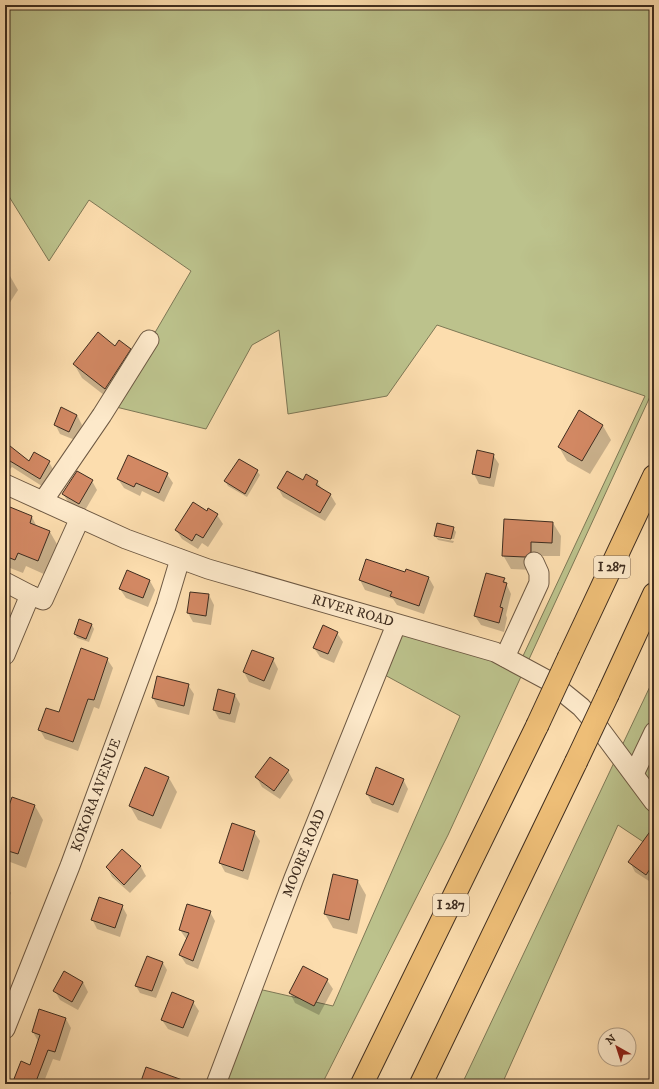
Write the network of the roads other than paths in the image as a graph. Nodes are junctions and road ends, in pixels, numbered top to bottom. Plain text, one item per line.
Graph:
1 (149, 340) dead end
2 (654, 476) edge
3 (5, 484) edge
4 (43, 501) junction
5 (80, 518) junction
6 (180, 559) junction
7 (534, 562) dead end
8 (5, 582) edge
9 (654, 594) edge
10 (30, 595) junction
11 (396, 624) junction
12 (5, 655) edge
13 (505, 657) junction
14 (654, 732) edge
15 (634, 774) junction
16 (654, 802) edge
17 (5, 1029) edge
18 (216, 1084) edge
19 (362, 1084) edge
20 (421, 1084) edge

1 - 4 street
2 - 19 highway, I 287, bridge
3 - 4 street, RIVER ROAD
4 - 5 street, RIVER ROAD
5 - 6 street, RIVER ROAD
5 - 10 street
6 - 11 street, RIVER ROAD
6 - 17 street, KOKORA AVENUE
7 - 13 street
8 - 10 street
9 - 20 highway, bridge
10 - 12 street
11 - 13 street, RIVER ROAD
11 - 18 street, MOORE ROAD
13 - 15 street, RIVER ROAD
14 - 15 street
15 - 16 street, RIVER ROAD

